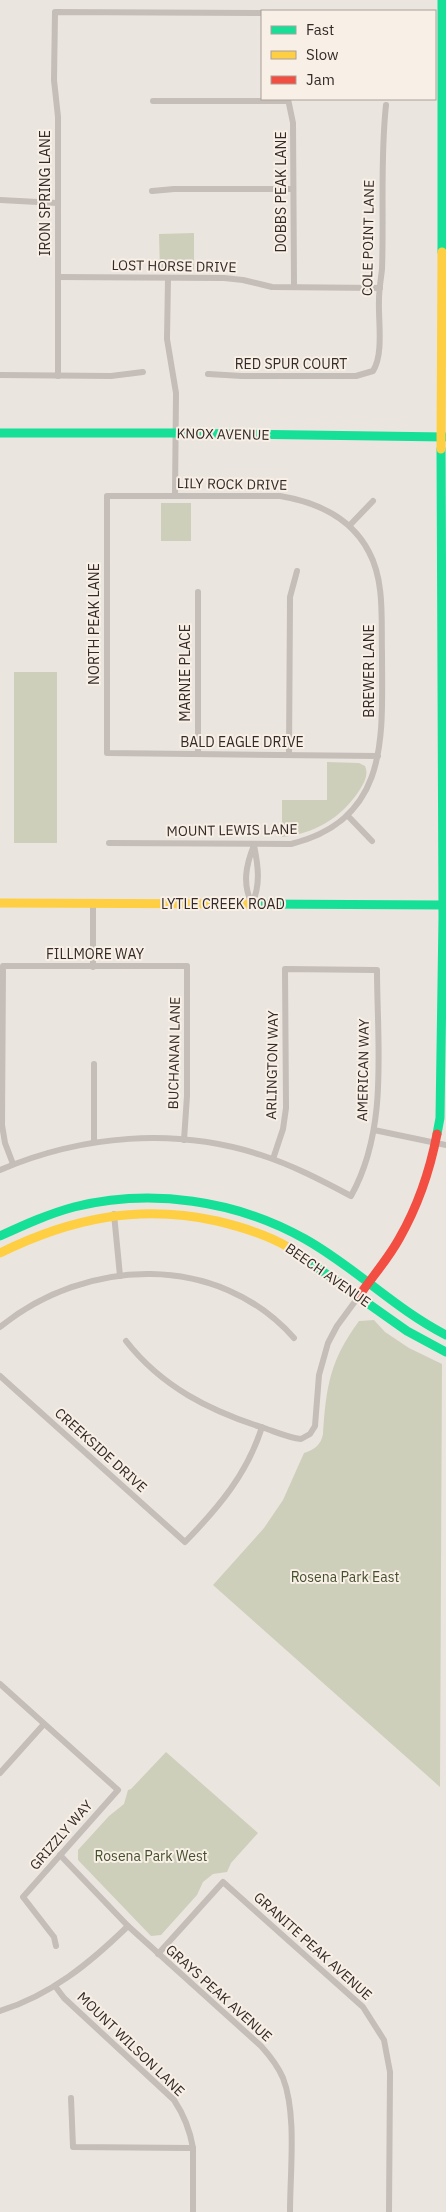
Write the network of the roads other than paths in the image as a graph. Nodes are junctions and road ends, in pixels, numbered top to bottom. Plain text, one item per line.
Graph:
1 (442, 0) edge
2 (261, 13) edge
3 (288, 100) edge
4 (153, 101) dead end
5 (386, 105) dead end
6 (292, 189) junction
7 (152, 191) dead end
8 (0, 200) edge
9 (444, 201) edge
10 (57, 203) junction
11 (58, 277) junction
12 (168, 278) junction
13 (294, 287) junction
14 (380, 288) junction
15 (373, 371) joint
16 (142, 372) dead end
17 (208, 374) dead end
18 (0, 376) edge
19 (58, 376) junction
20 (0, 433) edge
21 (176, 433) junction
22 (444, 437) edge
23 (174, 495) junction
24 (107, 496) joint
25 (373, 501) dead end
26 (350, 525) junction
27 (297, 571) dead end
28 (198, 592) dead end
29 (443, 672) edge
30 (107, 753) joint
31 (198, 754) junction
32 (289, 754) junction
33 (378, 756) junction
34 (348, 816) junction
35 (372, 841) dead end
36 (110, 843) dead end
37 (254, 845) junction
38 (0, 903) edge
39 (93, 903) junction
40 (252, 904) junction
41 (444, 905) edge
42 (187, 966) joint
43 (93, 967) junction
44 (377, 970) joint
45 (94, 1064) dead end
46 (374, 1130) junction
47 (184, 1140) junction
48 (94, 1142) junction
49 (436, 1143) junction
50 (446, 1144) edge
51 (273, 1159) junction
52 (13, 1164) junction
53 (0, 1170) edge
54 (114, 1214) junction
55 (0, 1236) edge
56 (0, 1253) edge
57 (120, 1276) junction
58 (368, 1284) junction
59 (359, 1296) junction
60 (0, 1327) edge
61 (446, 1336) edge
62 (294, 1338) dead end
63 (126, 1341) dead end
64 (446, 1352) edge
65 (0, 1376) edge
66 (262, 1427) junction
67 (0, 1684) edge
68 (44, 1724) junction
69 (0, 1773) edge
70 (60, 1855) junction
71 (128, 1926) junction
72 (56, 1946) dead end
73 (158, 1954) junction
74 (55, 1986) junction
75 (0, 2012) edge
76 (71, 2098) dead end
77 (193, 2148) junction
78 (193, 2212) edge
79 (290, 2212) edge
80 (389, 2212) edge

1 - 9 street
2 - 10 street, IRON SPRING LANE
3 - 4 street
3 - 6 street, DOBBS PEAK LANE
5 - 14 street, COLE POINT LANE
6 - 7 street
6 - 13 street, DOBBS PEAK LANE
8 - 10 street
9 - 22 street
10 - 11 street, IRON SPRING LANE
11 - 12 street, LOST HORSE DRIVE
11 - 19 street, IRON SPRING LANE
12 - 13 street, LOST HORSE DRIVE
12 - 21 street
13 - 14 street, LOST HORSE DRIVE
14 - 15 street, COLE POINT LANE
15 - 17 street, RED SPUR COURT
16 - 19 street
18 - 19 street
20 - 21 street, KNOX AVENUE
21 - 22 street, KNOX AVENUE
21 - 23 street
22 - 29 street
23 - 24 street, LILY ROCK DRIVE
23 - 26 street, LILY ROCK DRIVE
24 - 30 street, NORTH PEAK LANE
25 - 26 street
26 - 33 street, BREWER LANE
27 - 32 street
28 - 31 street, MARNIE PLACE
29 - 41 street
30 - 31 street, BALD EAGLE DRIVE
31 - 32 street, BALD EAGLE DRIVE
32 - 33 street, BALD EAGLE DRIVE
33 - 34 street, BREWER LANE
34 - 35 street
34 - 37 street, MOUNT LEWIS LANE
36 - 37 street, MOUNT LEWIS LANE
37 - 40 street
37 - 40 street
38 - 39 street, LYTLE CREEK ROAD
39 - 40 street, LYTLE CREEK ROAD
39 - 43 street
40 - 41 street, LYTLE CREEK ROAD
41 - 49 street
42 - 43 street, FILLMORE WAY
42 - 47 street, BUCHANAN LANE
43 - 52 street, FILLMORE WAY
44 - 46 street, AMERICAN WAY
44 - 51 street, ARLINGTON WAY
45 - 48 street
46 - 49 street
46 - 51 street, AMERICAN WAY
47 - 48 street
47 - 51 street
48 - 52 street
49 - 50 street
49 - 58 street
52 - 53 street
54 - 56 street, BEECH AVENUE
54 - 57 street
54 - 59 street, BEECH AVENUE
55 - 58 street, BEECH AVENUE
57 - 60 street
57 - 62 street
58 - 59 street
58 - 61 street, BEECH AVENUE
59 - 64 street, BEECH AVENUE
59 - 66 street
63 - 66 street
65 - 66 street, CREEKSIDE DRIVE
67 - 68 street
68 - 69 street
68 - 70 street, GRIZZLY WAY
70 - 71 street, GRAYS PEAK AVENUE
70 - 72 street, GRIZZLY WAY
71 - 73 street, GRAYS PEAK AVENUE
71 - 74 street
73 - 79 street, GRAYS PEAK AVENUE
73 - 80 street, GRANITE PEAK AVENUE
74 - 75 street
74 - 77 street, MOUNT WILSON LANE
76 - 77 street
77 - 78 street, MOUNT WILSON LANE

